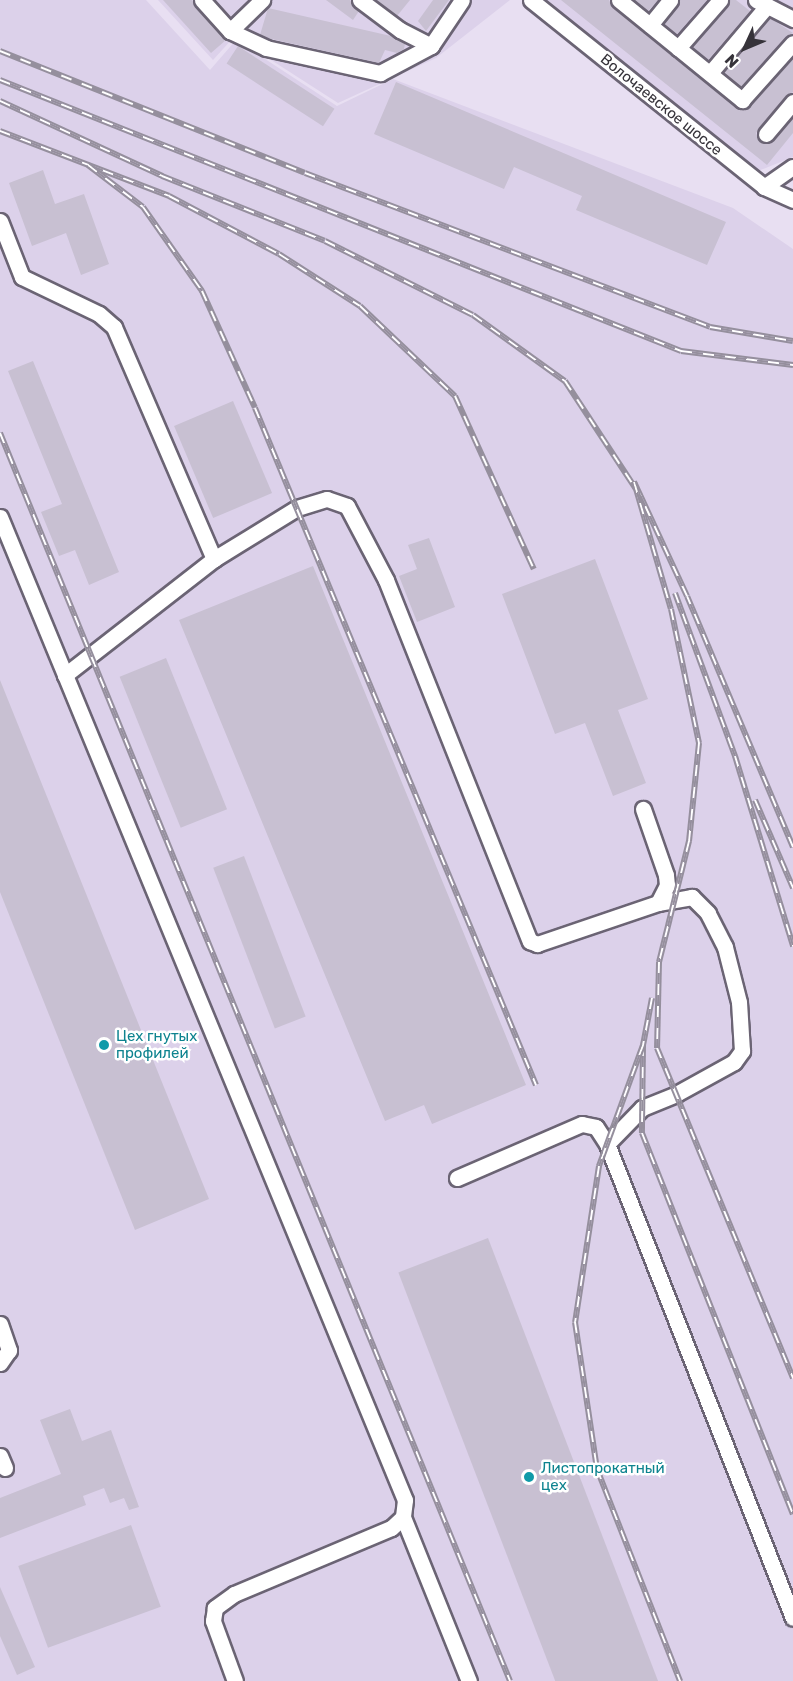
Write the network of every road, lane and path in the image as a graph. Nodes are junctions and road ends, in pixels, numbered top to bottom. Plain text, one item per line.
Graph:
1 (202, 0) edge
2 (262, 0) edge
3 (360, 0) edge
4 (462, 0) edge
5 (531, 0) edge
6 (619, 0) edge
7 (670, 0) edge
8 (720, 0) edge
9 (762, 3) edge
10 (793, 20) edge
11 (650, 25) junction
12 (230, 31) junction
13 (793, 43) edge
14 (431, 46) junction
15 (678, 48) junction
16 (710, 73) junction
17 (793, 102) edge
18 (765, 134) dead end
19 (793, 167) edge
20 (764, 187) junction
21 (793, 200) edge
22 (0, 221) edge
23 (0, 518) edge
24 (214, 559) junction
25 (65, 675) junction
26 (643, 809) dead end
27 (658, 903) junction
28 (607, 1144) junction
29 (457, 1178) dead end
30 (0, 1324) edge
31 (0, 1363) edge
32 (403, 1517) junction
33 (793, 1618) edge
34 (235, 1681) edge
35 (469, 1681) edge

1 - 12 street
2 - 12 street
3 - 14 street
4 - 14 street
5 - 20 street, Волочаевское шоссе
6 - 11 street
7 - 11 street
8 - 15 street
9 - 10 street
9 - 16 street
11 - 15 street
12 - 14 street
13 - 16 street
15 - 16 street
17 - 18 street
19 - 20 street
20 - 21 street, Волочаевское шоссе
22 - 24 street
23 - 25 street
24 - 25 street
24 - 27 street
25 - 32 street
26 - 27 street
27 - 28 street
28 - 29 street
28 - 33 street
30 - 31 street
32 - 34 street
32 - 35 street

